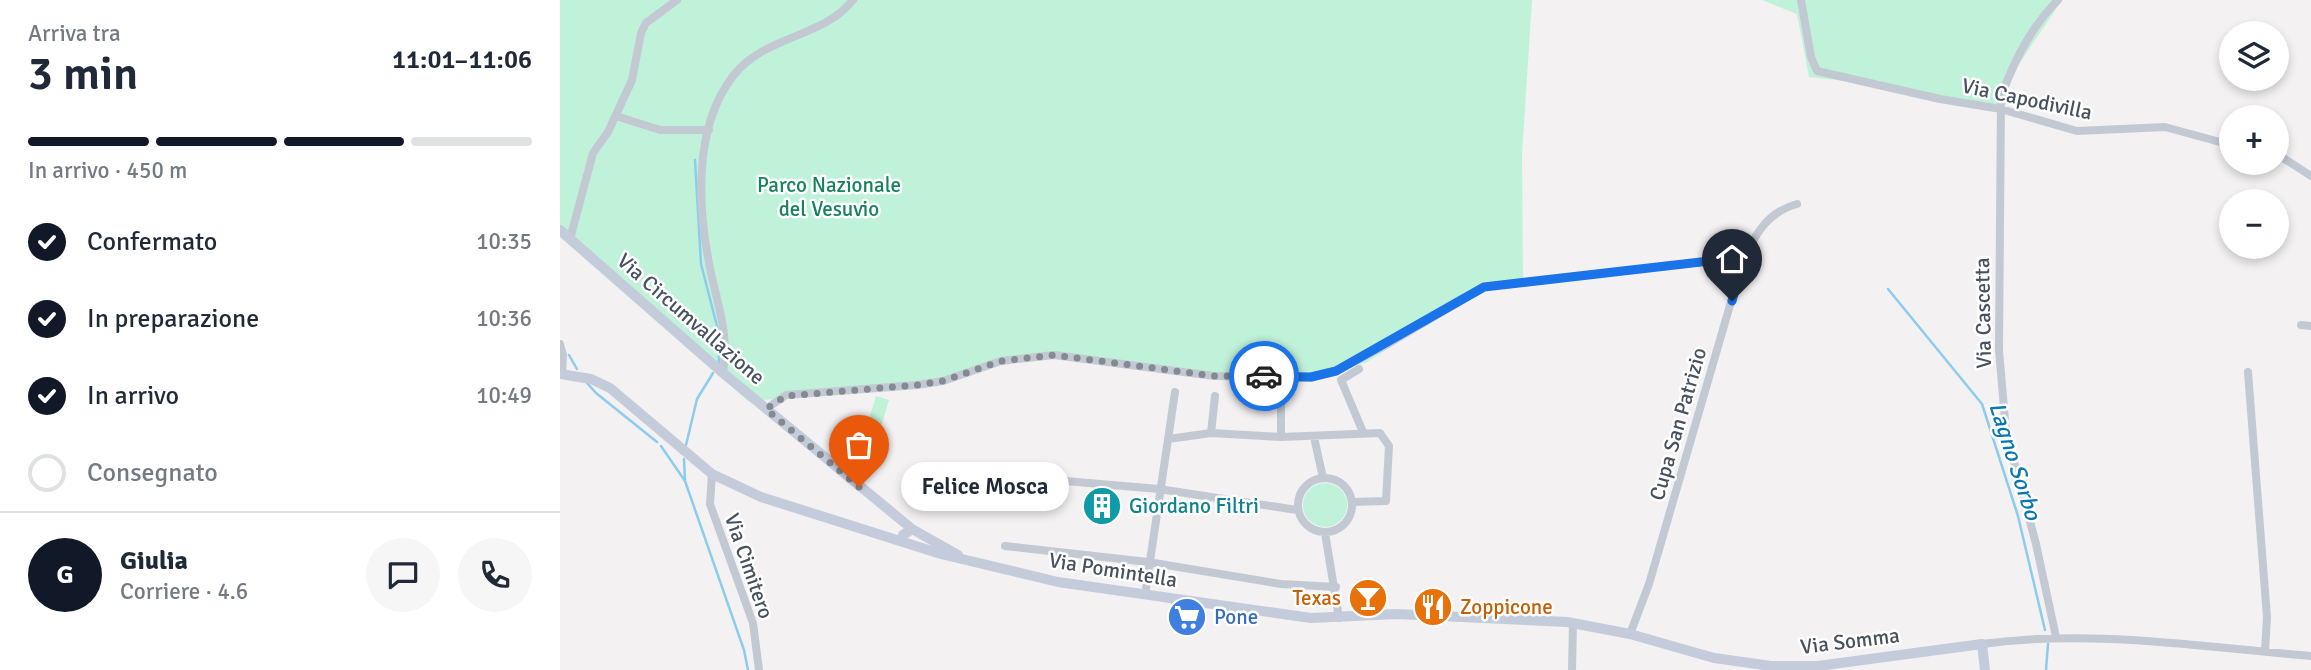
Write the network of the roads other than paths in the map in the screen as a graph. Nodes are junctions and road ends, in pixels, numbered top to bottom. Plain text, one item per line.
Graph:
1 (677, 0) edge
2 (853, 0) edge
3 (1801, 0) edge
4 (2058, 0) edge
5 (2001, 109) junction
6 (616, 117) junction
7 (709, 130) junction
8 (2219, 142) edge
9 (2289, 162) edge
10 (2311, 176) edge
11 (1797, 204) dead end
12 (560, 230) edge
13 (570, 239) junction
14 (1744, 257) junction
15 (2301, 325) dead end
16 (2311, 326) edge
17 (560, 344) edge
18 (1359, 369) dead end
19 (2248, 372) dead end
20 (723, 373) junction
21 (561, 374) edge
22 (1175, 392) dead end
23 (1216, 396) dead end
24 (1281, 397) dead end
25 (766, 409) junction
26 (1363, 432) junction
27 (1211, 433) junction
28 (1281, 437) junction
29 (1314, 437) junction
30 (1168, 439) junction
31 (712, 474) junction
32 (1018, 477) dead end
33 (1323, 478) junction
34 (1159, 489) junction
35 (1352, 502) junction
36 (1297, 510) junction
37 (1325, 533) junction
38 (909, 536) junction
39 (1005, 546) dead end
40 (1148, 562) junction
41 (1336, 587) junction
42 (1145, 595) junction
43 (1397, 614) joint
44 (1339, 618) junction
45 (1573, 623) junction
46 (1630, 634) junction
47 (2056, 637) junction
48 (1982, 644) junction
49 (2265, 651) junction
50 (2311, 656) edge
51 (760, 670) edge
52 (1572, 670) edge
53 (1985, 670) edge

1 - 6 street
2 - 7 street
3 - 5 street, Via Capodivilla
4 - 5 street, Via Cascetta
5 - 8 street, Via Capodivilla
5 - 47 street, Via Cascetta
6 - 7 street
6 - 13 street
7 - 20 street
9 - 10 street
11 - 14 street, Cupa San Patrizio
12 - 13 main road, Via Circumvallazione
13 - 20 main road, Via Circumvallazione
14 - 25 street
14 - 46 street, Cupa San Patrizio
15 - 16 street
17 - 21 street
18 - 26 street
19 - 49 street
20 - 25 main road, Via Circumvallazione
21 - 31 main road, Via Pomintella
22 - 30 street
23 - 27 street
24 - 28 street
25 - 38 main road, Via Circumvallazione
26 - 29 street
26 - 35 street
27 - 28 street
27 - 30 street
28 - 29 street
29 - 33 street
30 - 34 street
31 - 38 main road, Via Pomintella
31 - 51 street, Via Cimitero
32 - 34 street
33 - 35 street
33 - 36 street
34 - 36 street
34 - 40 street
35 - 37 street
36 - 37 street
37 - 41 street
38 - 42 main road, Via Pomintella
39 - 40 street
40 - 41 street
40 - 42 street
41 - 44 street
42 - 44 main road, Via Pomintella
43 - 44 main road, Via Pomintella
43 - 45 main road, Via Somma
45 - 46 main road, Via Somma
45 - 52 street
46 - 48 main road, Via Somma
47 - 48 street, Via Somma
47 - 49 street, Via Somma
48 - 53 main road
49 - 50 street, Via Somma

